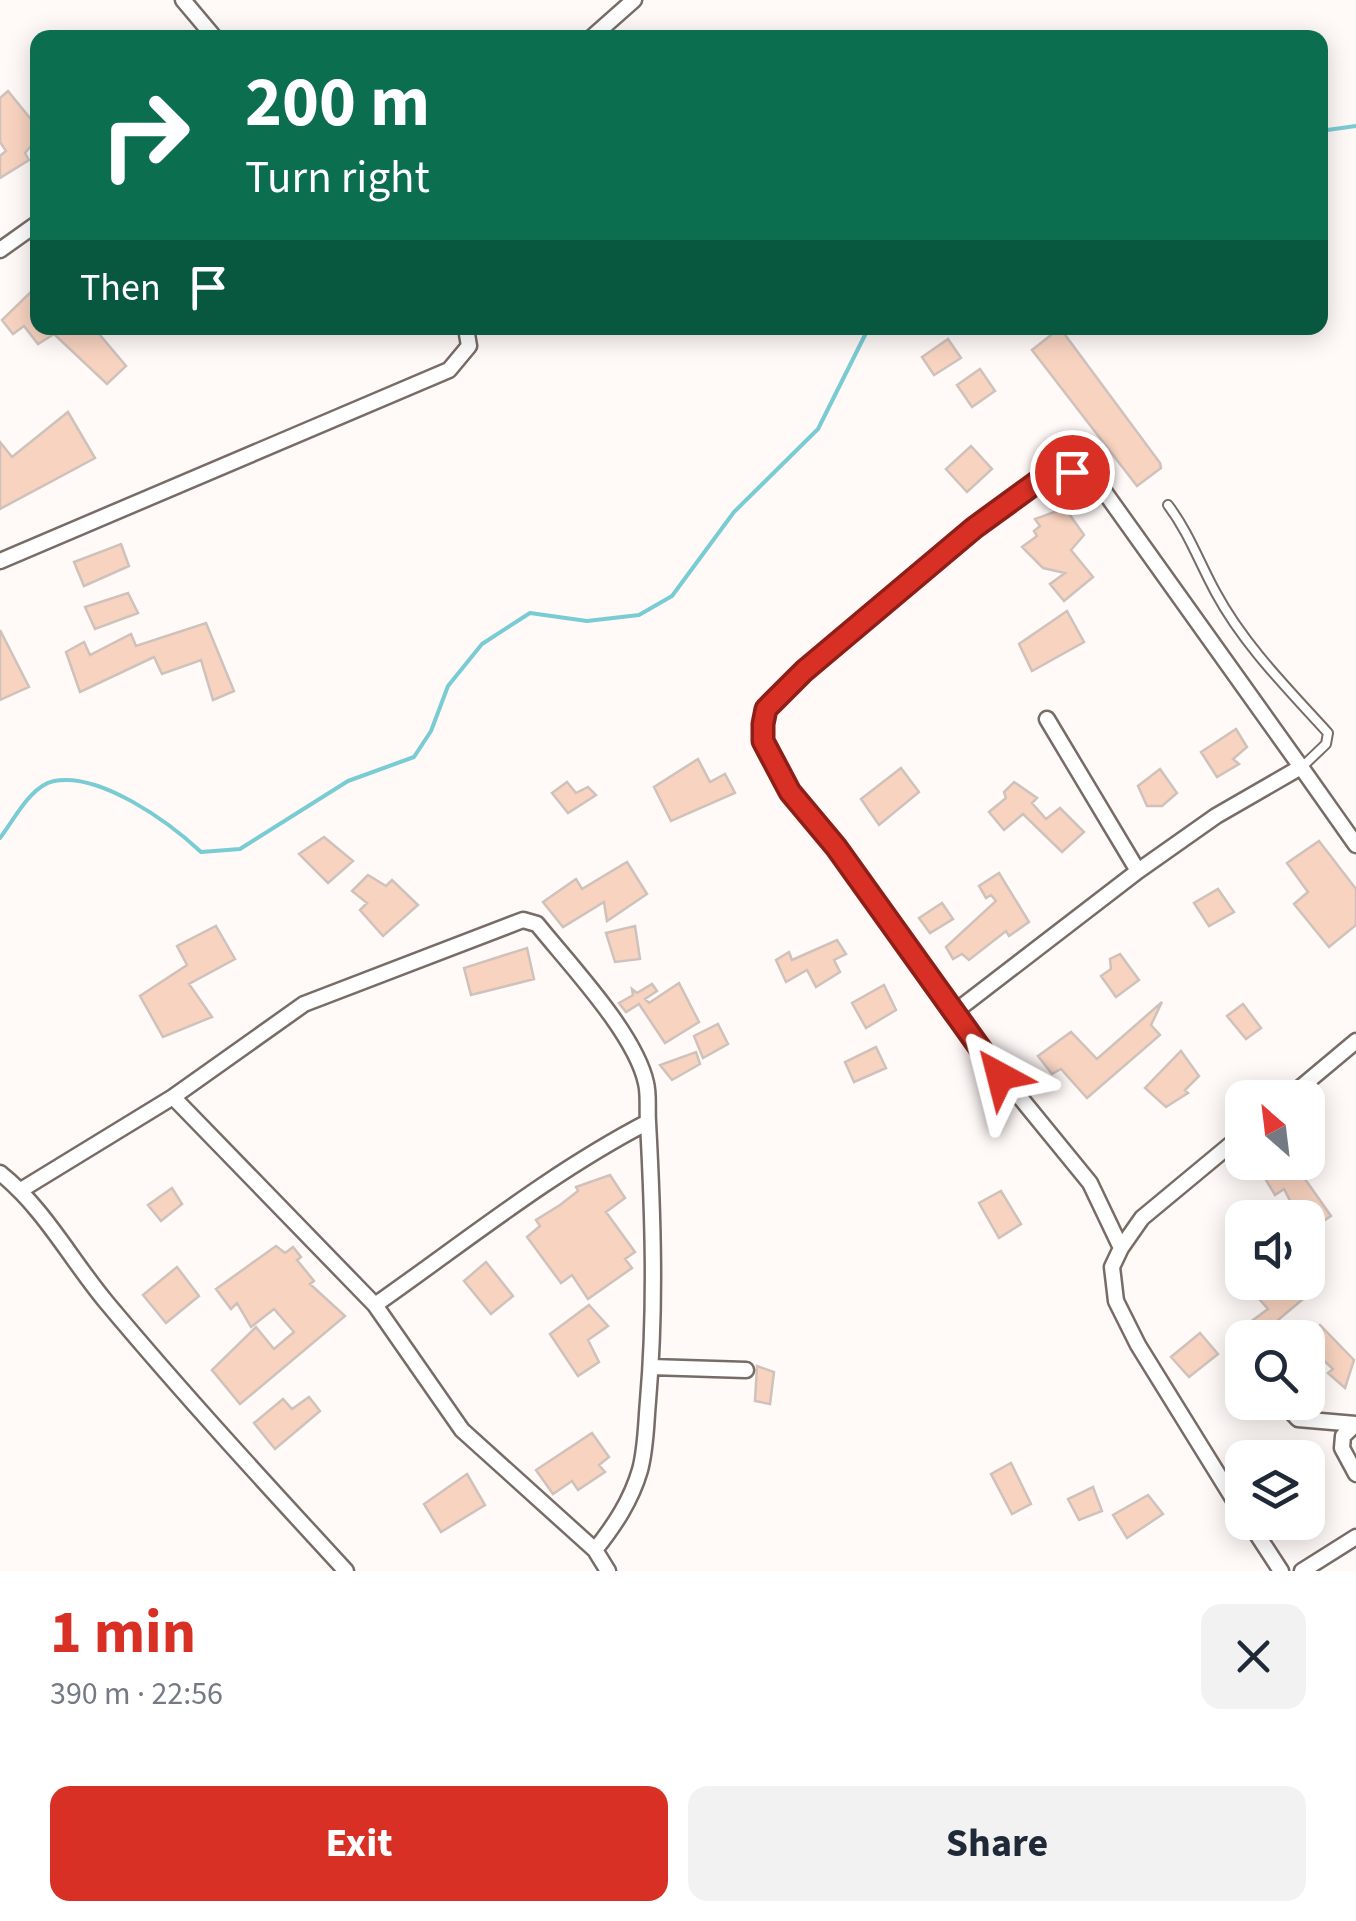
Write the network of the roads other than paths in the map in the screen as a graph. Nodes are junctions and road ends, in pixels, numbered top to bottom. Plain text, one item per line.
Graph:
1 (183, 0) edge
2 (634, 0) edge
3 (208, 30) edge
4 (600, 30) edge
5 (30, 229) edge
6 (0, 250) edge
7 (467, 335) edge
8 (1168, 504) dead end
9 (0, 561) edge
10 (1047, 719) dead end
11 (1301, 768) junction
12 (1356, 845) edge
13 (1138, 872) junction
14 (952, 1014) junction
15 (1356, 1041) edge
16 (1309, 1080) edge
17 (173, 1097) junction
18 (648, 1122) junction
19 (1225, 1149) edge
20 (0, 1173) edge
21 (21, 1190) junction
22 (1121, 1248) junction
23 (375, 1305) junction
24 (651, 1367) junction
25 (746, 1370) dead end
26 (1310, 1420) edge
27 (1356, 1424) edge
28 (1356, 1474) edge
29 (1225, 1486) edge
30 (1356, 1537) edge
31 (1261, 1540) edge
32 (594, 1550) junction
33 (346, 1571) edge
34 (608, 1571) edge
35 (1281, 1571) edge
36 (1302, 1571) edge

1 - 3 street
2 - 4 street
5 - 6 street
7 - 9 street
8 - 11 lane
10 - 13 street
11 - 12 street
11 - 13 street
11 - 14 street
13 - 14 street
14 - 22 street
15 - 16 street
17 - 18 street
17 - 21 street
17 - 23 street
18 - 23 street
18 - 24 street
19 - 22 street
20 - 21 street
21 - 33 street
22 - 29 street
23 - 32 street
24 - 25 street
24 - 32 street
26 - 27 street
27 - 28 street
30 - 36 street
31 - 35 street
32 - 34 street

